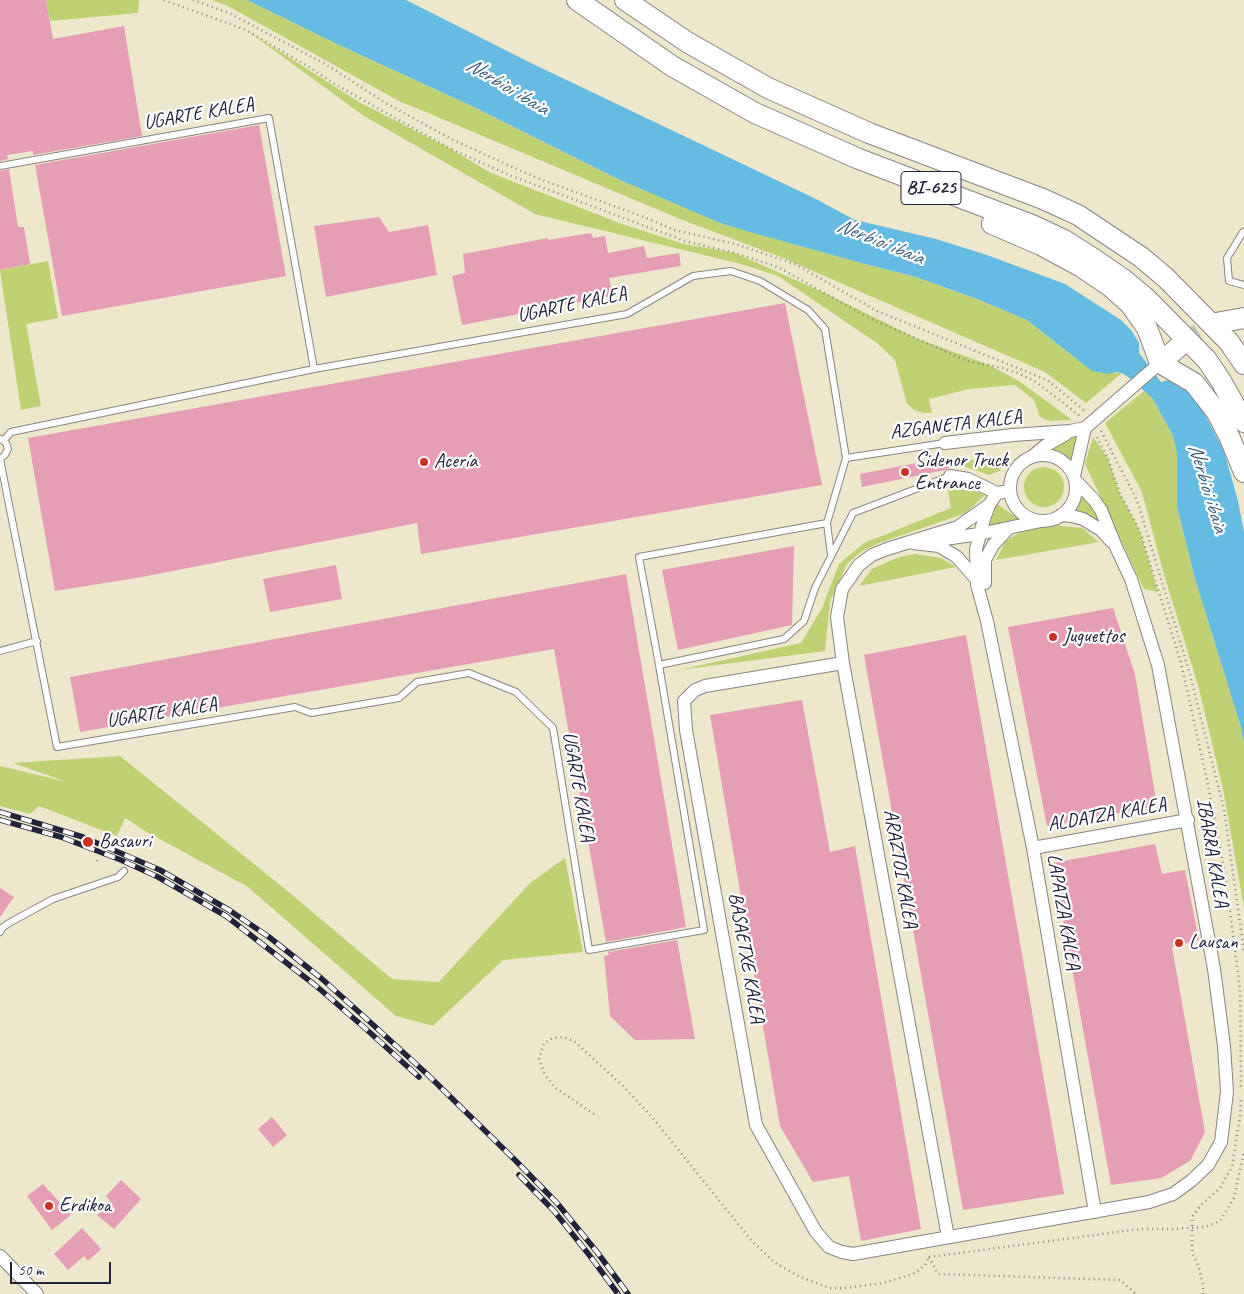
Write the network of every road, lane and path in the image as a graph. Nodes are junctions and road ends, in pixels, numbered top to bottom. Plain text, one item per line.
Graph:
1 (164, 0) edge
2 (193, 0) edge
3 (577, 0) edge
4 (625, 0) edge
5 (807, 137) junction
6 (0, 166) edge
7 (1243, 232) edge
8 (1244, 285) edge
9 (1244, 318) edge
10 (1216, 323) tunnel mouth
11 (1182, 344) tunnel mouth
12 (1160, 363) junction
13 (1244, 364) edge
14 (314, 369) junction
15 (1036, 382) dead end
16 (1244, 422) edge
17 (1090, 423) junction
18 (1070, 431) junction
19 (2, 439) edge
20 (945, 443) joint
21 (1033, 456) junction
22 (846, 458) junction
23 (0, 459) edge
24 (1244, 472) edge
25 (950, 476) joint
26 (1074, 478) junction
27 (1011, 492) junction
28 (997, 493) junction
29 (989, 505) junction
30 (1061, 515) junction
31 (1042, 520) junction
32 (827, 523) junction
33 (1009, 528) junction
34 (979, 534) junction
35 (908, 543) junction
36 (1116, 547) junction
37 (831, 556) junction
38 (976, 580) junction
39 (987, 621) junction
40 (37, 641) junction
41 (0, 651) edge
42 (843, 662) junction
43 (659, 665) junction
44 (1188, 820) junction
45 (1033, 848) junction
46 (124, 871) dead end
47 (0, 932) edge
48 (1244, 952) edge
49 (594, 1114) dead end
50 (1244, 1151) edge
51 (1095, 1212) junction
52 (1192, 1228) junction
53 (948, 1237) junction
54 (0, 1256) edge
55 (929, 1257) junction
56 (37, 1294) edge
57 (1136, 1294) edge
58 (1203, 1294) edge

1 - 15 path
2 - 17 path
3 - 5 main road, BI-625
4 - 13 main road, BI-625
5 - 12 main road
5 - 16 main road, BI-625
6 - 14 lane, UGARTE KALEA
7 - 8 lane
9 - 10 main road
11 - 12 main road
12 - 17 street
12 - 24 main road
14 - 19 lane, UGARTE KALEA
14 - 22 lane, UGARTE KALEA
17 - 18 street, AZGANETA KALEA
17 - 26 street
17 - 48 path
18 - 20 street, AZGANETA KALEA
18 - 21 street, AZGANETA KALEA
19 - 23 lane, UGARTE KALEA
20 - 22 lane, AZGANETA KALEA
21 - 26 street, AZGANETA KALEA
21 - 27 street, AZGANETA KALEA
22 - 32 lane, UGARTE KALEA
23 - 40 lane, UGARTE KALEA
25 - 28 street
25 - 37 lane
26 - 30 street
26 - 36 street, IBARRA KALEA
27 - 28 street
27 - 31 street
28 - 29 street
29 - 34 street
29 - 35 street
30 - 31 street
30 - 36 street, IBARRA KALEA
31 - 33 street
32 - 37 lane, UGARTE KALEA
32 - 43 lane, UGARTE KALEA
33 - 34 street
33 - 39 street
34 - 35 street
34 - 38 street
35 - 38 street
35 - 42 street, ARAZTOI KALEA
36 - 44 street, IBARRA KALEA
37 - 43 lane
38 - 39 street
39 - 45 street, LAPATZA KALEA
40 - 41 lane
40 - 43 lane, UGARTE KALEA
42 - 53 street, ARAZTOI KALEA
42 - 53 street, BASAETXE KALEA
44 - 45 street, ALDATZA KALEA
44 - 51 street, IBARRA KALEA
45 - 51 street, LAPATZA KALEA
46 - 47 lane
49 - 55 path
50 - 52 path
51 - 53 street, IBARRA KALEA
52 - 55 path
52 - 58 path
54 - 56 street
55 - 57 path

